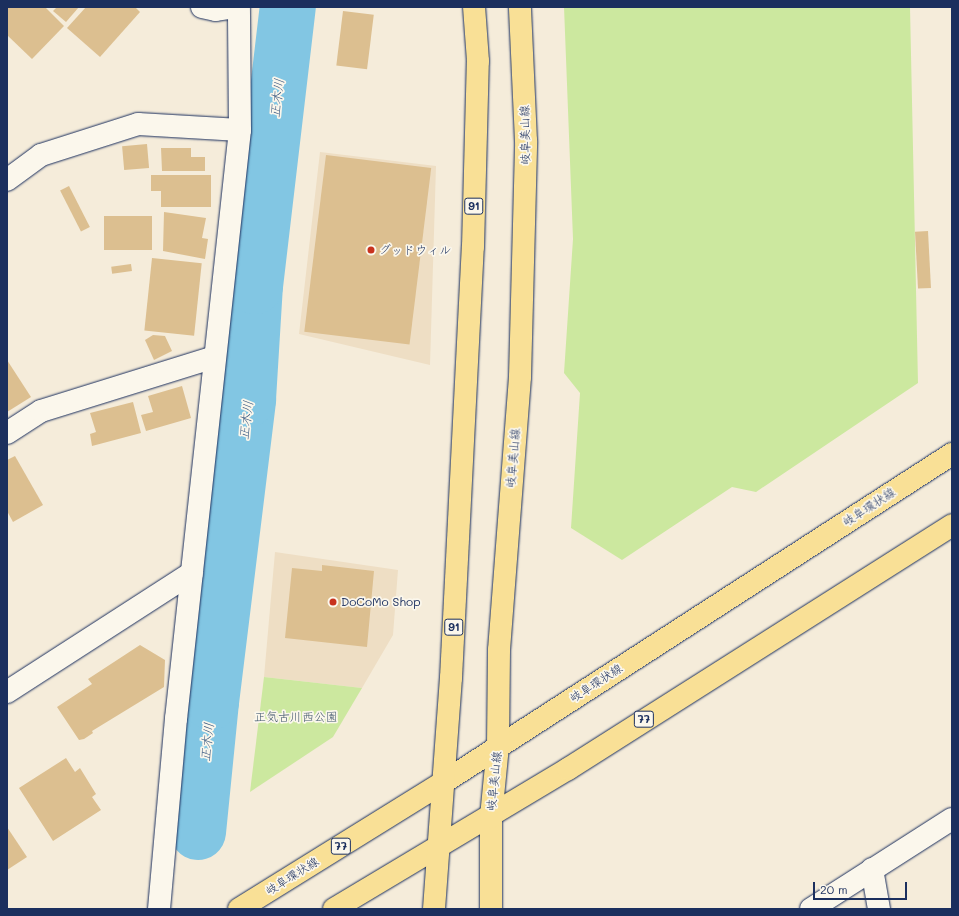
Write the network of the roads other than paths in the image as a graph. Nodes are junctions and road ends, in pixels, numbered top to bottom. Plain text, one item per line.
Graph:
1 (202, 7) edge
2 (236, 7) edge
3 (239, 7) edge
4 (474, 7) edge
5 (520, 7) edge
6 (240, 130) junction
7 (7, 180) edge
8 (214, 357) junction
9 (7, 433) edge
10 (952, 454) edge
11 (952, 525) edge
12 (192, 573) junction
13 (7, 692) edge
14 (498, 746) junction
15 (444, 782) junction
16 (491, 817) junction
17 (952, 819) edge
18 (437, 848) junction
19 (872, 869) junction
20 (159, 909) edge
21 (239, 909) edge
22 (334, 909) edge
23 (434, 909) edge
24 (491, 909) edge
25 (811, 909) edge
26 (879, 909) edge

1 - 2 street
3 - 6 street
4 - 15 main road, 91
5 - 14 main road, 岐阜美山線
6 - 7 street
6 - 8 street
8 - 9 street
8 - 12 street
10 - 14 main road, 岐阜環状線 / 77
11 - 16 main road, 77
12 - 13 street
12 - 20 street
14 - 15 main road, 岐阜環状線 / 77
14 - 16 main road, 岐阜美山線
15 - 18 main road, 91
15 - 21 main road, 岐阜環状線 / 77
16 - 18 main road, 77
16 - 24 main road, 岐阜美山線
17 - 19 street
18 - 22 main road, 77
18 - 23 main road, 91
19 - 25 street
19 - 26 street

